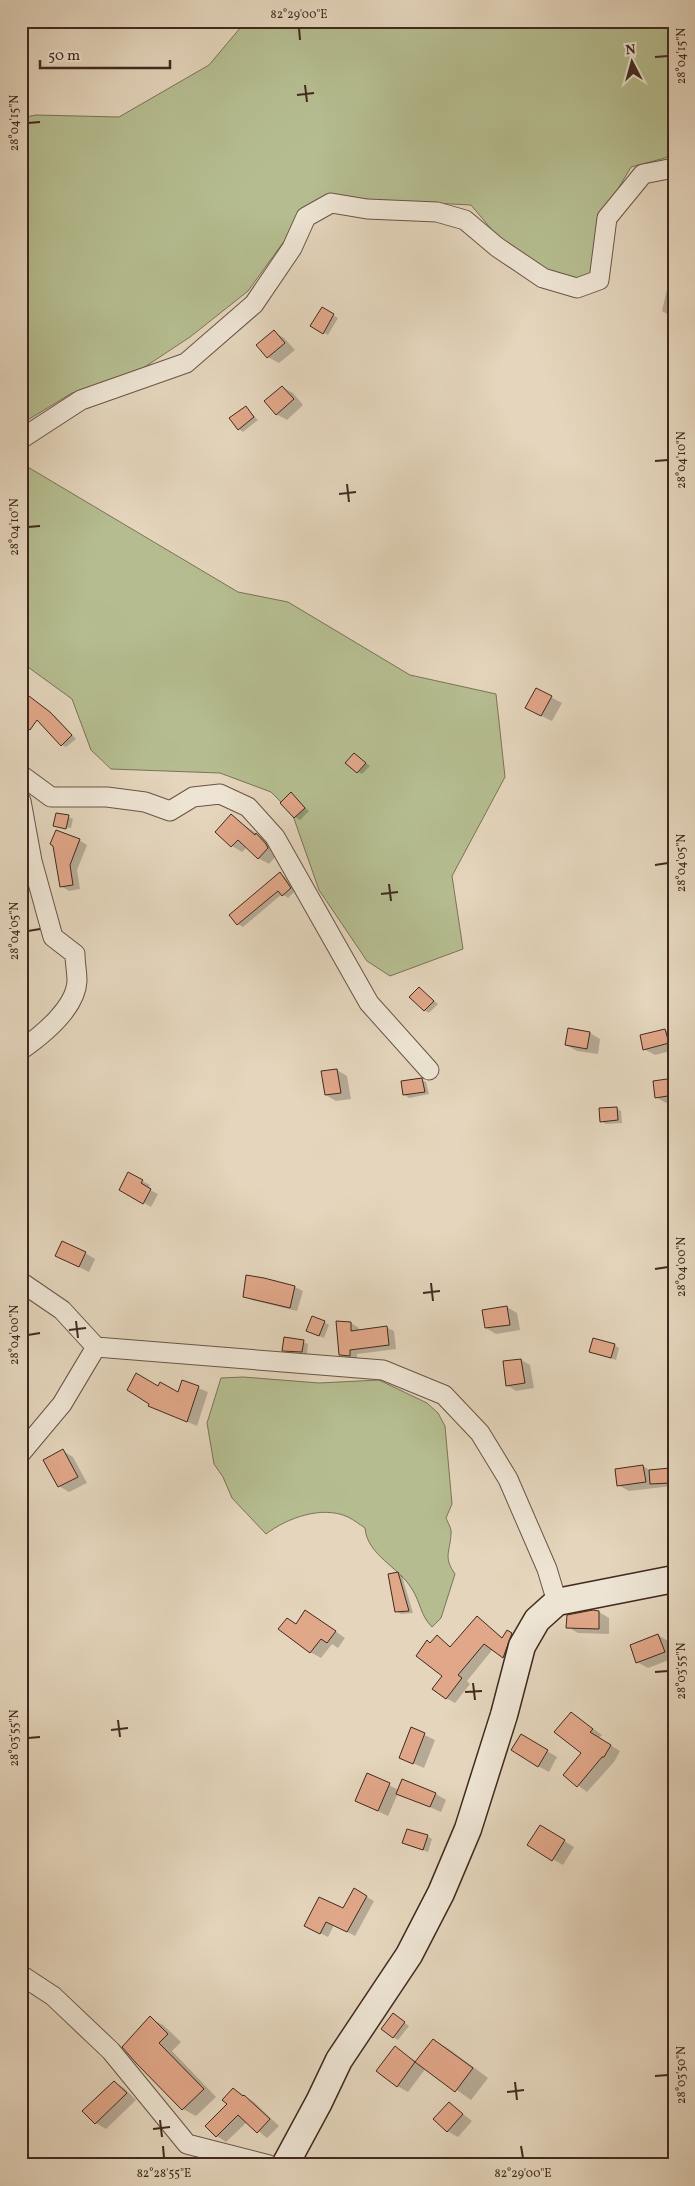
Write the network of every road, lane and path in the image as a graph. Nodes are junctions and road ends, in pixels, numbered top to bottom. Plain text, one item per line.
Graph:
1 (674, 168) edge
2 (21, 439) edge
3 (21, 775) edge
4 (21, 801) edge
5 (21, 1050) edge
6 (429, 1070) dead end
7 (21, 1282) edge
8 (96, 1347) junction
9 (21, 1453) edge
10 (674, 1579) edge
11 (557, 1602) junction
12 (21, 1975) edge
13 (269, 2165) edge
14 (285, 2165) edge

1 - 2 street
3 - 6 street
4 - 5 street
7 - 8 street
8 - 9 street
8 - 11 street
10 - 11 street
11 - 14 street
12 - 13 street

